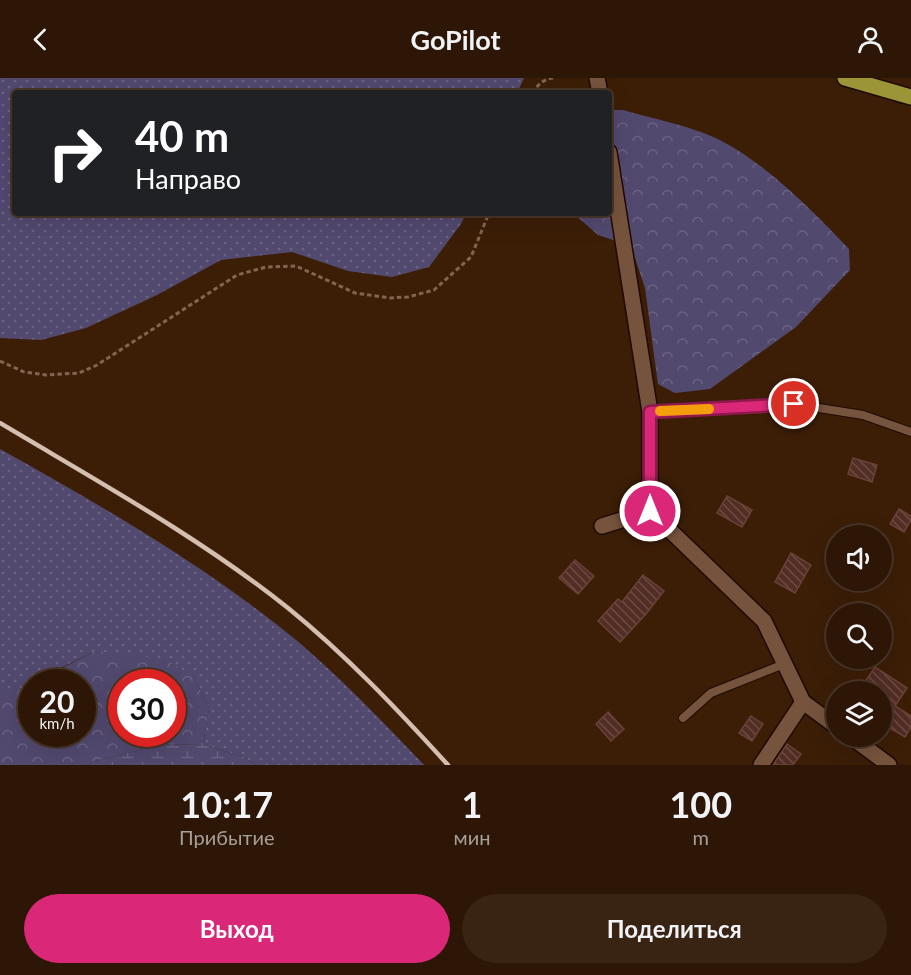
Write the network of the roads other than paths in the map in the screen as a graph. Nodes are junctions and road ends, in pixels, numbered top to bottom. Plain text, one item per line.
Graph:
1 (845, 78) edge
2 (911, 97) edge
3 (612, 171) edge
4 (650, 412) junction
5 (911, 432) edge
6 (650, 511) junction
7 (602, 526) dead end
8 (784, 664) junction
9 (803, 702) junction
10 (683, 718) dead end
11 (826, 719) edge
12 (865, 747) edge
13 (761, 765) edge
14 (889, 765) edge

1 - 2 main road
3 - 4 street
4 - 5 lane
4 - 6 street
6 - 7 street
6 - 8 street
8 - 9 street
8 - 10 lane
9 - 11 street
9 - 13 street
12 - 14 street

